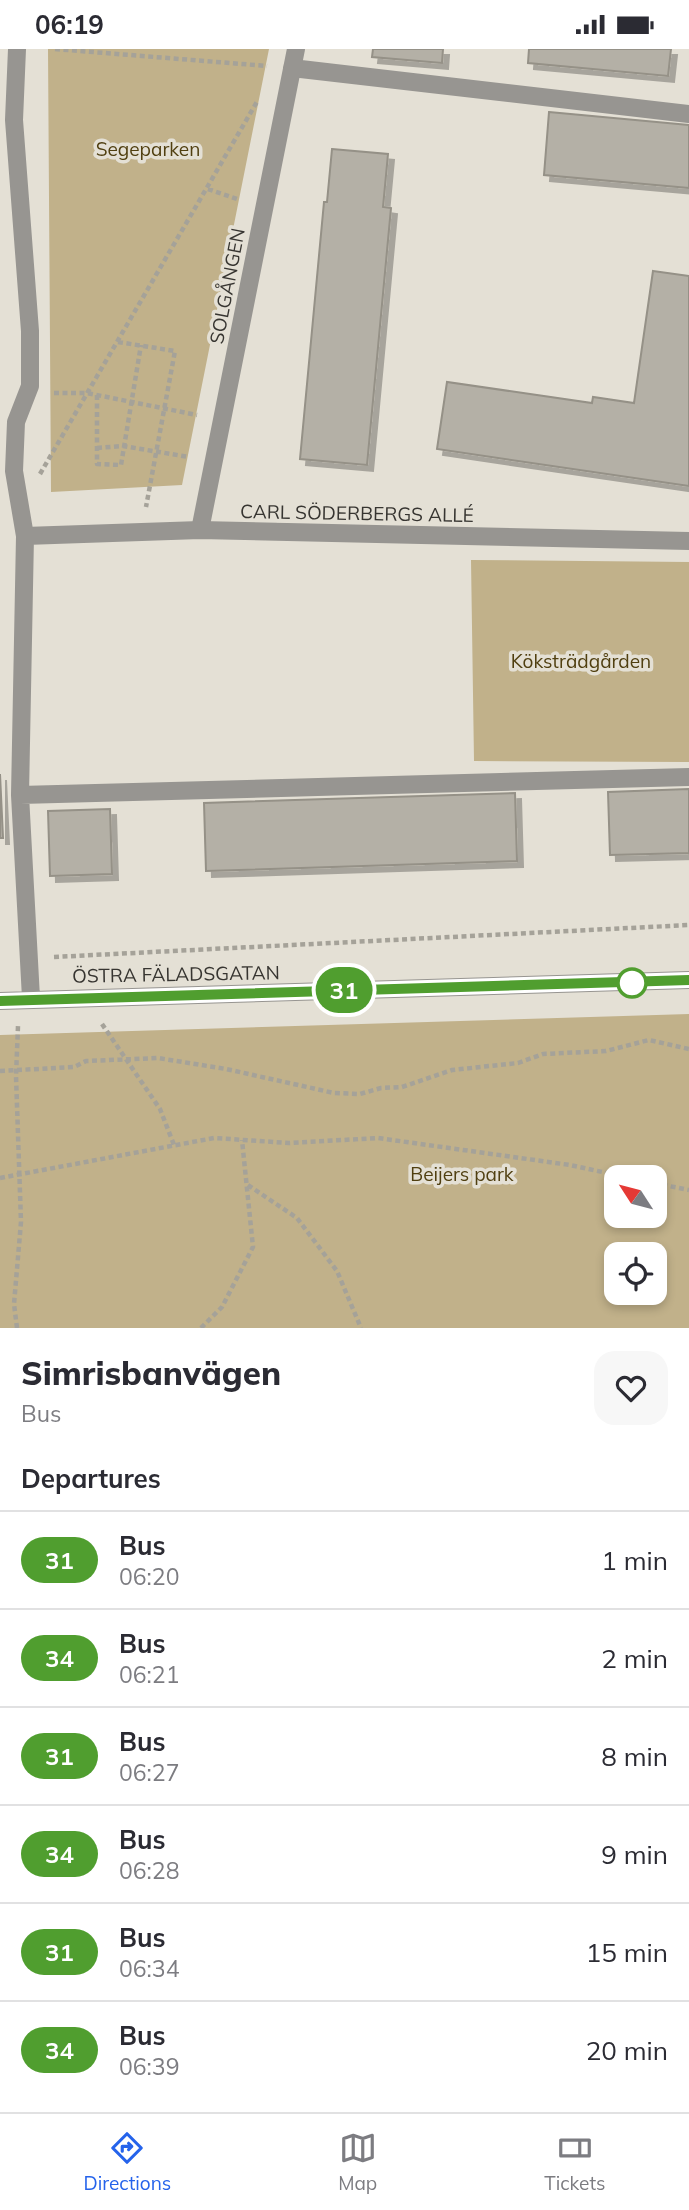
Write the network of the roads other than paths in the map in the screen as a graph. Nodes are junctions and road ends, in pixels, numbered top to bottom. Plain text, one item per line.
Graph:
1 (17, 49) edge
2 (296, 49) edge
3 (292, 68) junction
4 (689, 114) edge
5 (200, 530) junction
6 (24, 536) junction
7 (689, 541) edge
8 (689, 777) edge
9 (20, 795) junction
10 (689, 980) edge
11 (31, 998) junction
12 (0, 1001) edge

1 - 6 street
2 - 3 street, SOLGÅNGEN
3 - 4 street
3 - 5 street, SOLGÅNGEN
5 - 6 street, CARL SÖDERBERGS ALLÉ
5 - 7 street, CARL SÖDERBERGS ALLÉ
6 - 9 street
8 - 9 street
9 - 11 street
10 - 11 street, ÖSTRA FÄLADSGATAN
11 - 12 street, ÖSTRA FÄLADSGATAN

